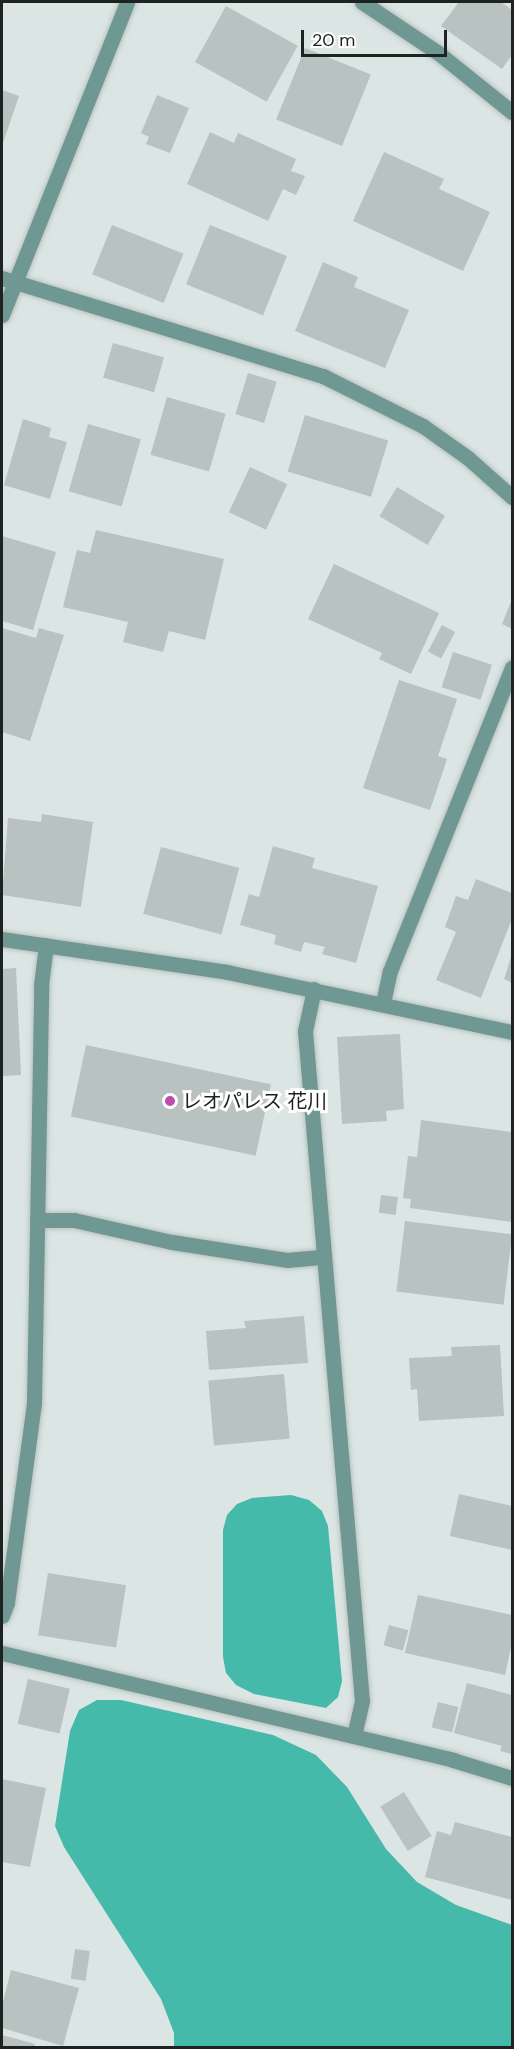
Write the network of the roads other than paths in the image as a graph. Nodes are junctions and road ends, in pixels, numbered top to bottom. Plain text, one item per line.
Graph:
1 (127, 2) edge
2 (362, 2) edge
3 (513, 112) edge
4 (7, 280) edge
5 (2, 315) edge
6 (513, 497) edge
7 (513, 668) edge
8 (2, 939) edge
9 (46, 945) junction
10 (314, 989) junction
11 (383, 1003) junction
12 (513, 1032) edge
13 (37, 1220) junction
14 (324, 1257) junction
15 (2, 1616) edge
16 (2, 1653) edge
17 (354, 1736) junction
18 (513, 1778) edge

1 - 4 street
2 - 3 street
4 - 5 street
4 - 6 street
7 - 11 street
8 - 9 street
9 - 10 street
9 - 13 street
10 - 11 street
10 - 14 street
11 - 12 street
13 - 14 street
13 - 15 street
14 - 17 street
16 - 17 street
17 - 18 street

